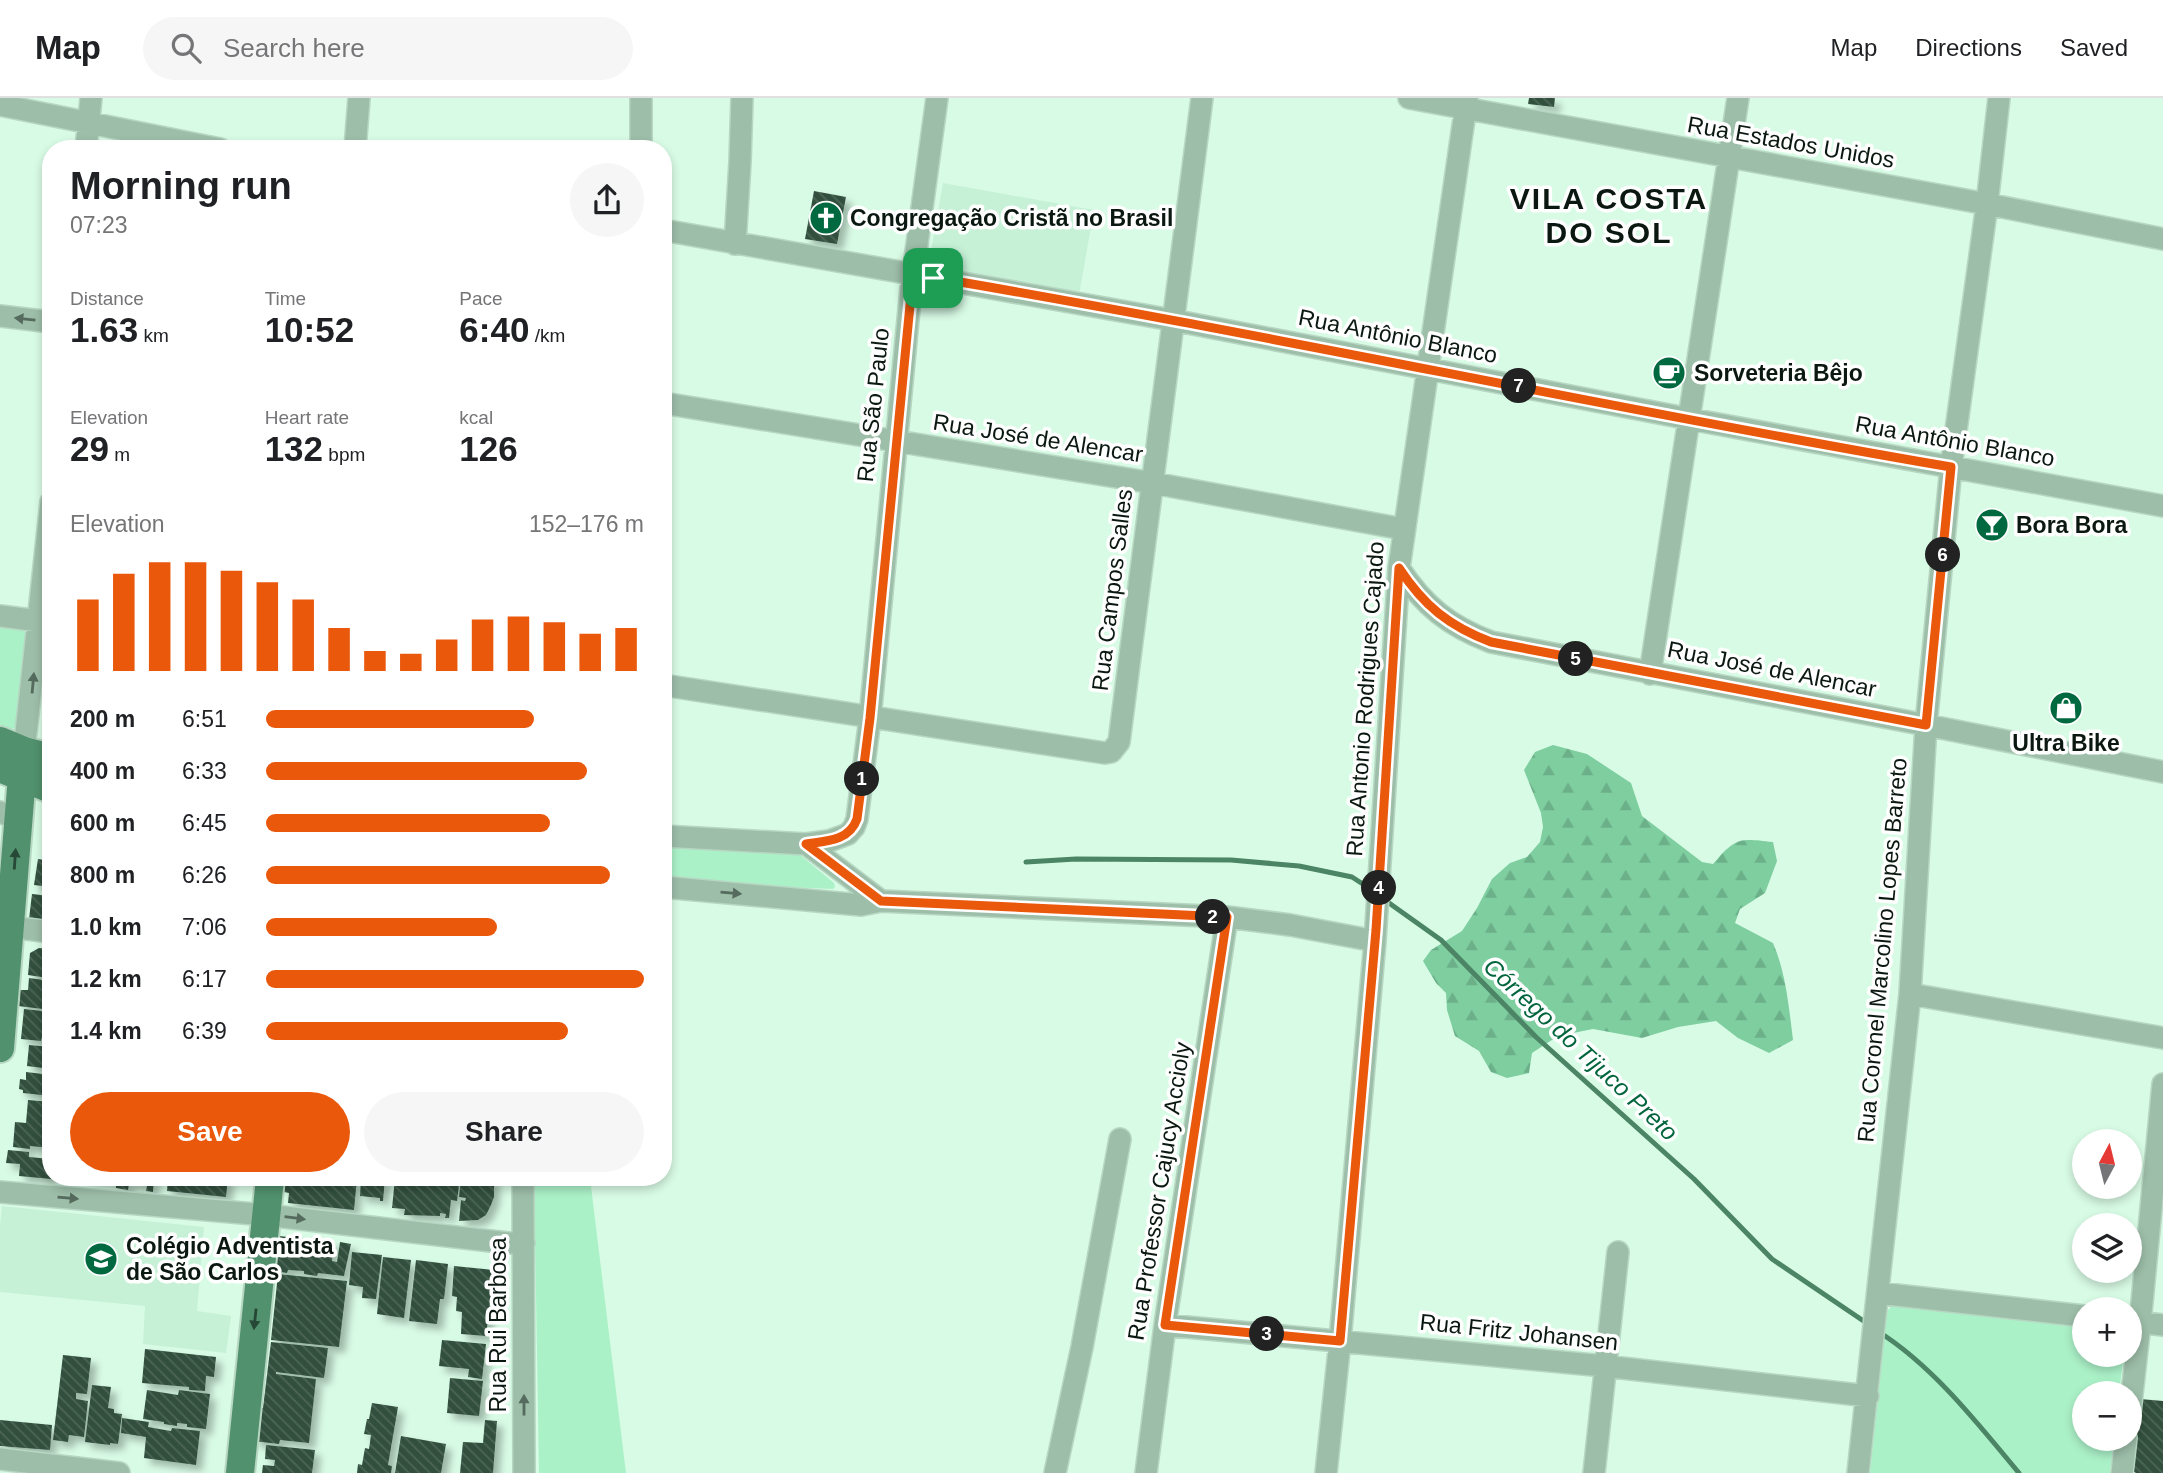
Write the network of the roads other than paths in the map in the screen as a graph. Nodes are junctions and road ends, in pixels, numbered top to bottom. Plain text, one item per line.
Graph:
1 (91, 98) edge
2 (359, 98) edge
3 (641, 98) edge
4 (741, 98) edge
5 (937, 98) edge
6 (1202, 98) edge
7 (1409, 98) edge
8 (1738, 98) edge
9 (1999, 98) edge
10 (1466, 103) edge
11 (0, 105) edge
12 (89, 122) junction
13 (87, 140) edge
14 (176, 140) edge
15 (356, 140) edge
16 (640, 140) edge
17 (1730, 158) junction
18 (1987, 204) junction
19 (672, 232) edge
20 (2163, 239) edge
21 (735, 244) junction
22 (913, 274) junction
23 (0, 316) edge
24 (1172, 320) junction
25 (42, 321) edge
26 (1427, 368) junction
27 (672, 404) edge
28 (1690, 419) junction
29 (896, 442) junction
30 (1951, 467) junction
31 (1153, 483) junction
32 (2163, 506) edge
33 (1404, 529) junction
34 (1399, 568) junction
35 (0, 615) edge
36 (42, 620) edge
37 (42, 636) edge
38 (1650, 674) junction
39 (672, 686) edge
40 (870, 718) junction
41 (1926, 725) junction
42 (19, 759) edge
43 (2163, 772) edge
44 (42, 781) edge
45 (42, 809) edge
46 (9, 815) edge
47 (672, 837) edge
48 (806, 844) junction
49 (672, 888) edge
50 (881, 901) junction
51 (1227, 917) junction
52 (10, 927) junction
53 (42, 931) edge
54 (1376, 935) junction
55 (4, 967) edge
56 (1910, 994) junction
57 (2163, 1038) edge
58 (0, 1048) edge
59 (2163, 1084) edge
60 (1121, 1139) dead end
61 (269, 1186) edge
62 (523, 1186) edge
63 (0, 1192) edge
64 (266, 1215) junction
65 (524, 1243) junction
66 (2163, 1245) edge
67 (1618, 1252) dead end
68 (2144, 1282) junction
69 (2141, 1297) edge
70 (1877, 1298) junction
71 (2072, 1315) edge
72 (2142, 1323) edge
73 (1165, 1325) junction
74 (2163, 1325) edge
75 (1340, 1341) junction
76 (1604, 1367) junction
77 (1869, 1388) junction
78 (2125, 1451) edge
79 (0, 1459) edge
80 (120, 1473) edge
81 (240, 1473) edge
82 (524, 1473) edge
83 (1055, 1473) edge
84 (1146, 1473) edge
85 (1326, 1473) edge
86 (1594, 1473) edge
87 (1858, 1473) edge
88 (2122, 1473) edge

1 - 12 street
2 - 15 street
3 - 16 street
4 - 21 street
5 - 22 street, Rua São Paulo
6 - 24 street, Rua Campos Salles
7 - 10 street, Rua Estados Unidos
8 - 17 street
9 - 18 street, Rua Coronel Marcolino Lopes Barreto
10 - 17 street, Rua Estados Unidos
10 - 26 street, Rua Antonio Rodrigues Cajado
11 - 12 street
12 - 13 street
12 - 14 street
17 - 18 street, Rua Estados Unidos
17 - 28 street
18 - 20 street, Rua Estados Unidos
18 - 30 street, Rua Coronel Marcolino Lopes Barreto
19 - 21 street, Rua Antônio Blanco
21 - 22 street, Rua Antônio Blanco
22 - 24 street, Rua Antônio Blanco
22 - 29 street, Rua São Paulo
25 -> 23 street
24 - 26 street, Rua Antônio Blanco
24 - 31 street, Rua Campos Salles
26 - 28 street, Rua Antônio Blanco
26 - 33 street, Rua Antonio Rodrigues Cajado
27 - 29 street, Rua José de Alencar
28 - 30 street, Rua Antônio Blanco
28 - 38 street
29 - 31 street, Rua José de Alencar
29 - 40 street, Rua São Paulo
30 - 32 street, Rua Antônio Blanco
30 - 41 street, Rua Coronel Marcolino Lopes Barreto
31 - 33 street, Rua José de Alencar
31 - 40 street, Rua Campos Salles
33 - 34 street, Rua Antonio Rodrigues Cajado
34 - 38 street, Rua José de Alencar
34 - 54 street, Rua Antonio Rodrigues Cajado
35 - 36 street
42 -> 37 street
38 - 41 street, Rua José de Alencar
39 - 40 street
40 - 48 street, Rua São Paulo
41 - 43 street, Rua José de Alencar
41 - 56 street, Rua Coronel Marcolino Lopes Barreto
42 - 44 main road
42 - 46 main road
45 - 46 main road
52 -> 46 main road
47 - 48 street
48 - 50 street
49 -> 50 street
50 - 51 street
51 - 54 street
51 - 73 street, Rua Professor Cajucy Accioly
52 - 53 street
52 - 55 main road
54 - 75 street, Rua Antonio Rodrigues Cajado
55 - 58 main road
56 - 57 street
56 - 70 street, Rua Coronel Marcolino Lopes Barreto
59 - 68 street
60 - 83 street
61 - 64 main road
62 - 65 street, Rua Rui Barbosa
63 -> 64 street
64 -> 65 street
64 -> 81 main road
82 -> 65 street, Rua Rui Barbosa
66 - 68 street
67 - 76 street
68 - 69 street
70 - 71 street
70 - 77 street, Rua Coronel Marcolino Lopes Barreto
72 - 74 street
73 - 75 street, Rua Fritz Johansen
73 - 84 street, Rua Professor Cajucy Accioly
75 - 76 street, Rua Fritz Johansen
75 - 85 street, Rua Antonio Rodrigues Cajado
76 - 77 street, Rua Fritz Johansen
76 - 86 street
77 - 87 street, Rua Coronel Marcolino Lopes Barreto
78 - 88 street
79 - 80 street

